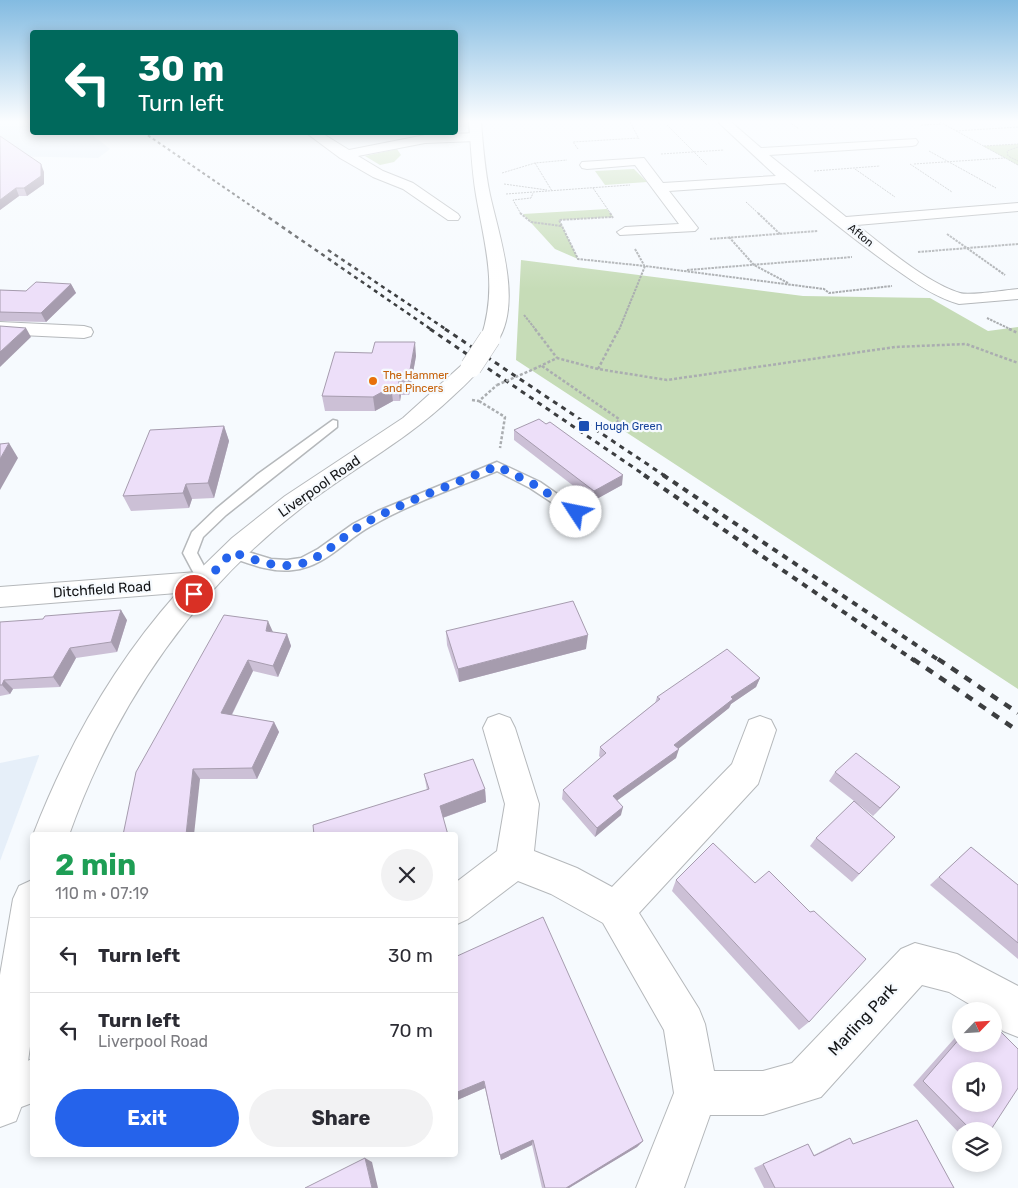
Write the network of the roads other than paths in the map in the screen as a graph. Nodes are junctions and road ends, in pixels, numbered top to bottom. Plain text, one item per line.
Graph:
1 (387, 177) edge
2 (481, 177) edge
3 (652, 177) edge
4 (788, 179) joint
5 (658, 185) junction
6 (457, 200) dead end
7 (437, 205) junction
8 (1018, 207) edge
9 (452, 218) dead end
10 (848, 225) junction
11 (625, 232) road end
12 (1018, 294) edge
13 (0, 328) edge
14 (84, 332) dead end
15 (332, 424) dead end
16 (576, 512) dead end
17 (232, 552) junction
18 (205, 581) junction
19 (0, 597) edge
20 (499, 728) dead end
21 (760, 730) dead end
22 (52, 832) edge
23 (514, 860) junction
24 (458, 904) edge
25 (616, 910) junction
26 (30, 917) edge
27 (1018, 1016) edge
28 (11, 1093) edge
29 (696, 1093) junction
30 (660, 1188) edge

1 - 7 street
2 - 17 street, Liverpool Road, bridge
3 - 5 street
4 - 5 street
4 - 10 street, Afton
5 - 11 street
6 - 7 street
7 - 9 street
8 - 10 street
10 - 12 street, Afton
13 - 14 street
15 - 18 lane
16 - 17 lane
17 - 18 street, Liverpool Road
18 - 19 street, Ditchfield Road
18 - 22 street, Liverpool Road
20 - 23 street
21 - 25 street
23 - 24 street
23 - 25 street
25 - 29 street
26 - 28 street
27 - 29 street, Marling Park
29 - 30 street

